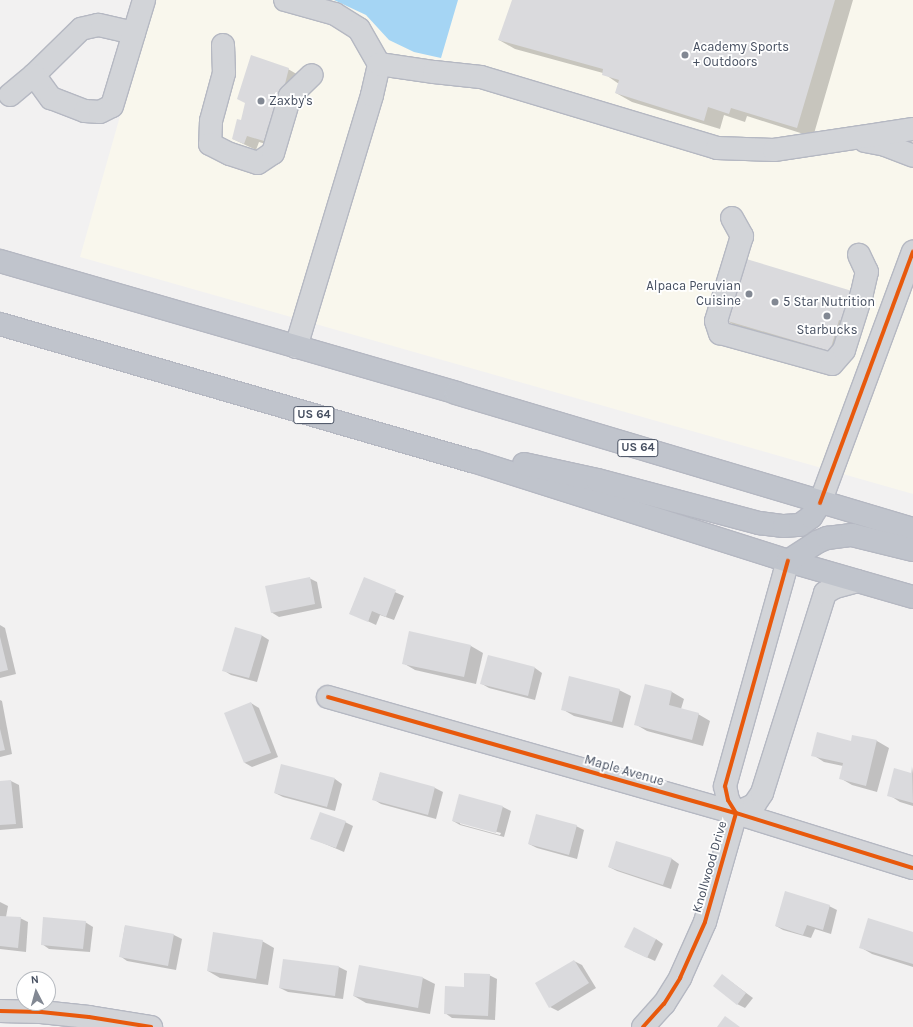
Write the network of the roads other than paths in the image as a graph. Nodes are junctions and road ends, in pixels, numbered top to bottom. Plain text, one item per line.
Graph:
1 (144, 0) edge
2 (285, 0) edge
3 (134, 34) junction
4 (223, 45) dead end
5 (379, 64) junction
6 (34, 75) junction
7 (312, 75) dead end
8 (10, 95) dead end
9 (913, 129) edge
10 (852, 138) junction
11 (913, 156) edge
12 (732, 218) dead end
13 (913, 252) edge
14 (859, 255) dead end
15 (0, 261) edge
16 (0, 324) edge
17 (296, 347) junction
18 (432, 449) junction
19 (820, 503) junction
20 (913, 529) edge
21 (913, 550) edge
22 (788, 561) junction
23 (857, 581) junction
24 (913, 597) edge
25 (328, 697) dead end
26 (736, 813) junction
27 (913, 868) edge
28 (0, 1011) edge
29 (151, 1027) edge
30 (643, 1027) edge

1 - 3 street
2 - 5 street
3 - 6 street
3 - 6 street
4 - 7 street
5 - 10 street
5 - 17 street
6 - 8 street
9 - 10 street
10 - 11 street
12 - 14 street
13 - 19 street
15 - 17 highway, US 64
16 - 18 highway, US 64
17 - 19 highway, US 64
18 - 19 highway
18 - 22 highway, US 64
19 - 20 highway, US 64
21 - 22 highway
22 - 23 highway, US 64
22 - 26 street, Knollwood Drive
23 - 24 highway, US 64
23 - 26 street, Knollwood Drive
25 - 26 street, Maple Avenue
26 - 27 street, Maple Avenue
26 - 30 street, Knollwood Drive
28 - 29 street

